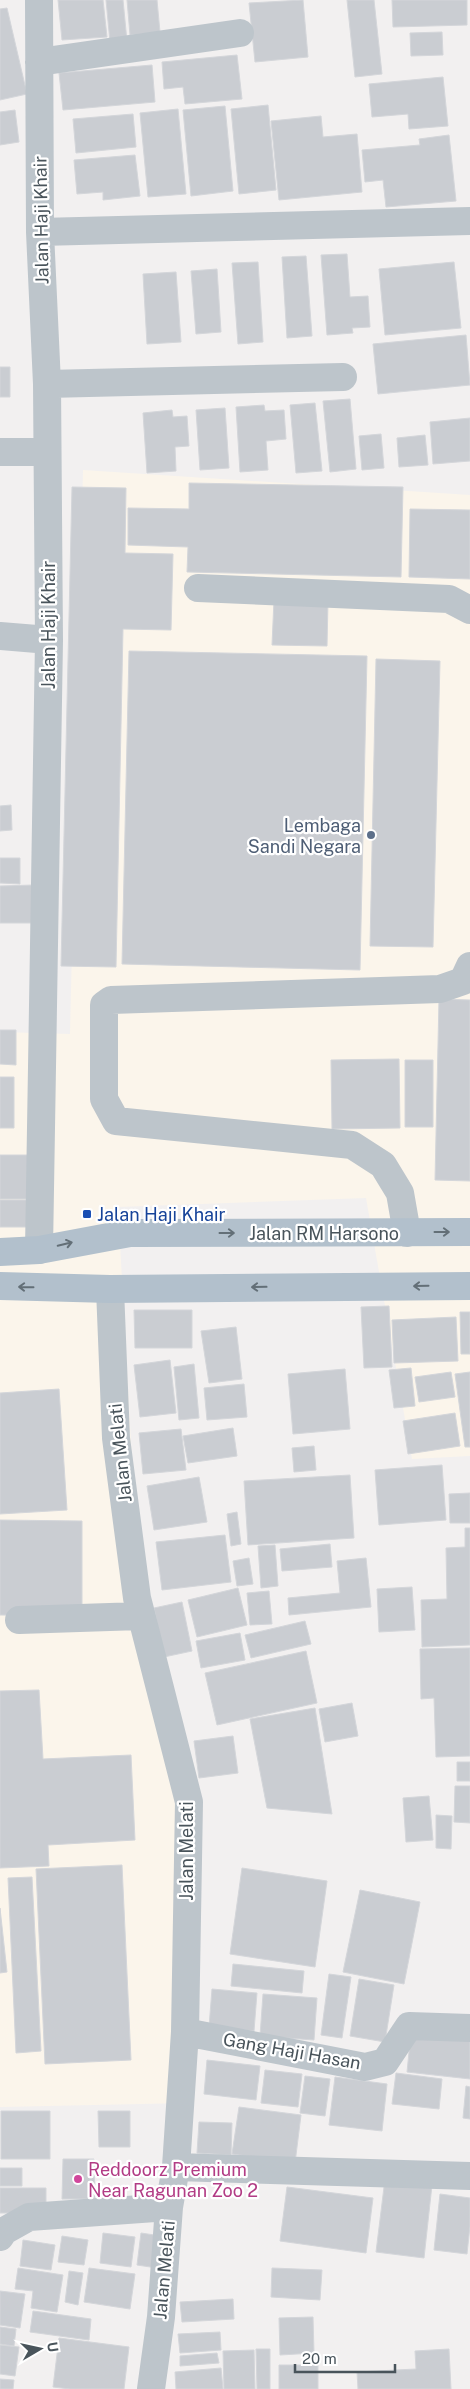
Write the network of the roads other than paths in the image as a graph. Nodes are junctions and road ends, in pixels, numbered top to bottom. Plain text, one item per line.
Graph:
1 (39, 0) edge
2 (240, 33) dead end
3 (39, 62) junction
4 (470, 221) edge
5 (40, 232) junction
6 (343, 377) dead end
7 (47, 384) junction
8 (0, 452) edge
9 (46, 452) junction
10 (198, 588) dead end
11 (470, 610) edge
12 (0, 636) edge
13 (49, 640) junction
14 (470, 966) edge
15 (470, 1232) edge
16 (407, 1233) junction
17 (39, 1250) junction
18 (0, 1252) edge
19 (0, 1286) edge
20 (470, 1286) edge
21 (110, 1289) junction
22 (140, 1616) junction
23 (18, 1620) dead end
24 (470, 2028) edge
25 (185, 2032) junction
26 (176, 2167) junction
27 (470, 2176) edge
28 (169, 2207) junction
29 (0, 2237) edge
30 (151, 2389) edge

1 - 3 street, Jalan Haji Khair
2 - 3 street
3 - 5 street, Jalan Haji Khair
4 - 5 street
5 - 7 street, Jalan Haji Khair
6 - 7 street
7 - 9 street, Jalan Haji Khair
8 - 9 street
9 - 13 street, Jalan Haji Khair
10 - 11 street
12 - 13 street
13 - 17 street, Jalan Haji Khair
14 - 16 street
16 -> 15 main road, Jalan RM Harsono
17 -> 16 main road, Jalan RM Harsono
17 - 18 main road, Jalan RM Harsono
21 -> 19 main road
20 -> 21 main road
21 - 22 street, Jalan Melati
22 - 23 street
22 - 25 street, Jalan Melati
24 - 25 street, Gang Haji Hasan
25 - 26 street, Jalan Melati
26 - 27 street
26 - 28 street, Jalan Melati
28 - 29 street
28 - 30 street, Jalan Melati

